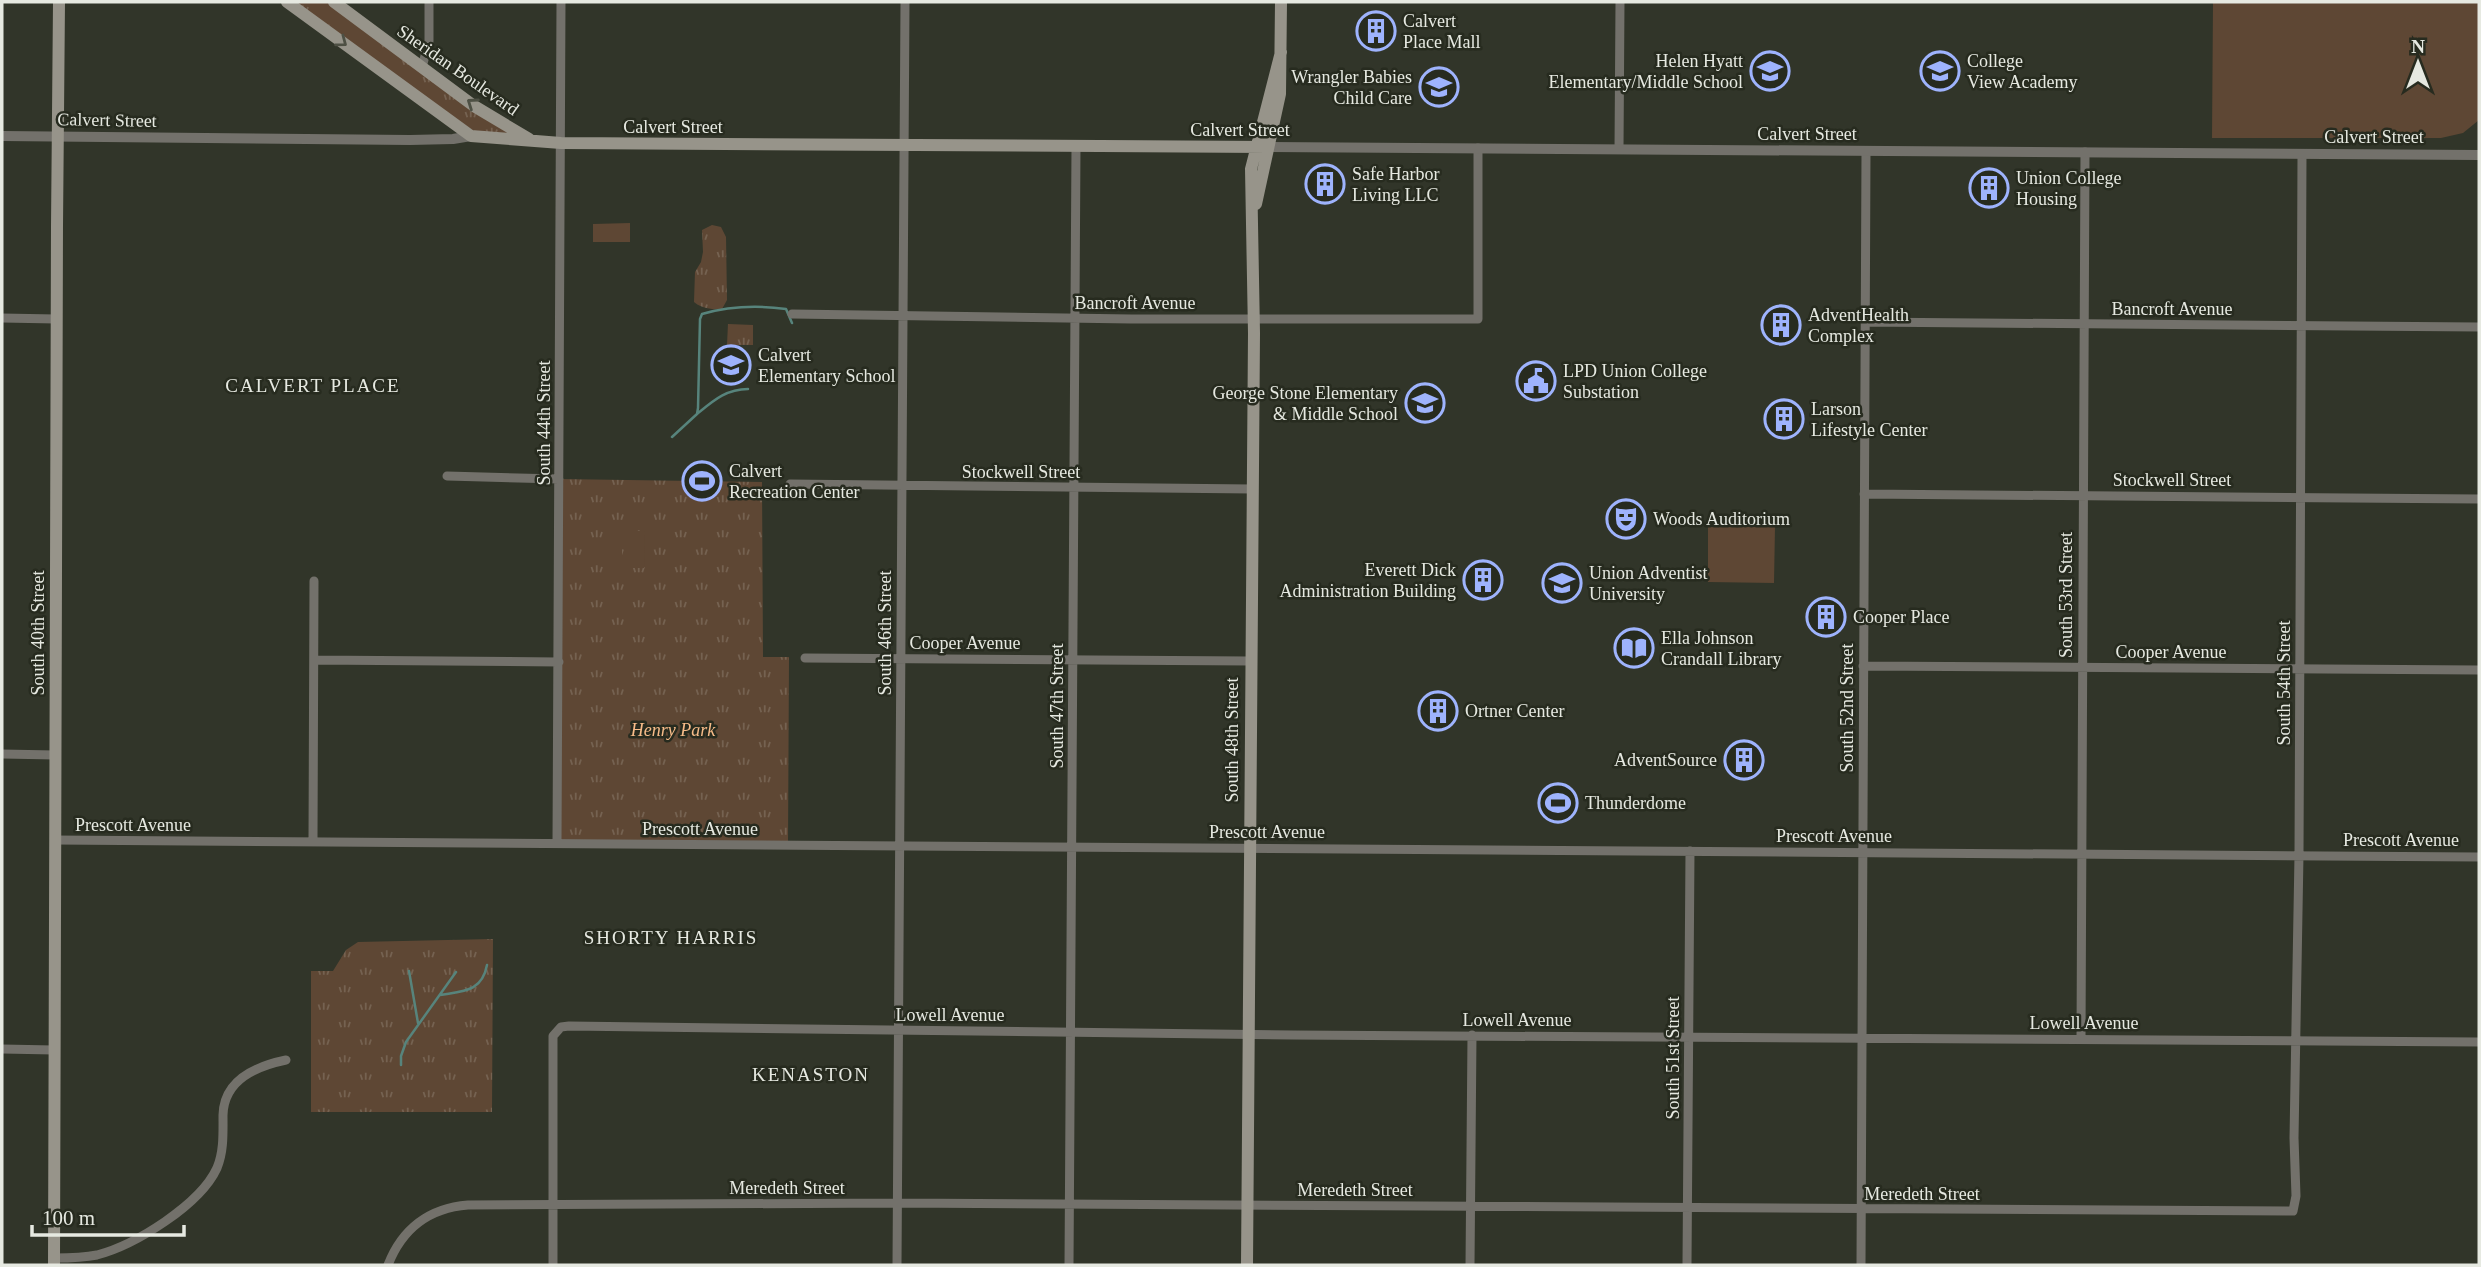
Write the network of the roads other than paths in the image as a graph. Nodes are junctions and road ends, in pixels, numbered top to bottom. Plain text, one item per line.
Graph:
1 (59, 2) edge
2 (288, 2) edge
3 (334, 2) edge
4 (429, 2) edge
5 (561, 2) edge
6 (905, 2) edge
7 (1282, 2) edge
8 (1620, 2) edge
9 (422, 67) junction
10 (2, 136) edge
11 (471, 136) junction
12 (59, 137) junction
13 (530, 139) junction
14 (561, 143) junction
15 (904, 146) junction
16 (1076, 147) junction
17 (1262, 148) junction
18 (1478, 148) junction
19 (1619, 149) junction
20 (1866, 152) junction
21 (2085, 152) junction
22 (2302, 154) junction
23 (2479, 155) edge
24 (792, 314) dead end
25 (903, 317) junction
26 (2, 318) edge
27 (1075, 318) junction
28 (56, 319) junction
29 (1254, 319) junction
30 (1866, 322) junction
31 (2084, 324) junction
32 (2302, 325) junction
33 (2479, 327) edge
34 (447, 476) dead end
35 (559, 478) junction
36 (790, 484) dead end
37 (902, 487) junction
38 (1074, 488) junction
39 (1252, 489) junction
40 (1864, 494) junction
41 (2082, 495) junction
42 (2301, 497) junction
43 (2479, 499) edge
44 (314, 581) dead end
45 (805, 658) dead end
46 (901, 659) junction
47 (314, 660) junction
48 (1073, 660) junction
49 (1250, 661) junction
50 (559, 662) junction
51 (1863, 666) junction
52 (2081, 667) junction
53 (2300, 669) junction
54 (2479, 670) edge
55 (2, 754) edge
56 (55, 755) junction
57 (55, 840) junction
58 (313, 841) junction
59 (557, 844) junction
60 (900, 846) junction
61 (1071, 847) junction
62 (1250, 848) junction
63 (1690, 851) junction
64 (1862, 852) junction
65 (2080, 854) junction
66 (2299, 856) junction
67 (2479, 857) edge
68 (898, 1030) junction
69 (1070, 1032) junction
70 (1248, 1034) junction
71 (1472, 1035) junction
72 (1689, 1036) junction
73 (1863, 1037) junction
74 (2081, 1039) junction
75 (2297, 1040) junction
76 (2479, 1042) edge
77 (2, 1049) edge
78 (54, 1049) junction
79 (286, 1060) dead end
80 (897, 1203) junction
81 (1069, 1204) junction
82 (553, 1205) junction
83 (1247, 1205) junction
84 (1470, 1206) junction
85 (1688, 1208) junction
86 (1862, 1209) junction
87 (2293, 1211) joint
88 (54, 1261) edge
89 (388, 1265) edge
90 (553, 1265) edge
91 (897, 1265) edge
92 (1069, 1265) edge
93 (1247, 1265) edge
94 (1470, 1265) edge
95 (1687, 1265) edge
96 (1861, 1265) edge

1 - 12 main road, South 40th Street
2 -> 11 main road
3 - 9 main road, Sheridan Boulevard
4 - 9 street
5 - 14 street, South 44th Street
6 - 15 street, South 46th Street
7 - 17 main road, South 48th Street
8 - 19 street
13 -> 9 main road, Sheridan Boulevard
10 - 12 street, Calvert Street
11 - 12 street, Calvert Street
11 - 13 main road, Calvert Street
12 - 28 main road, South 40th Street
13 - 14 main road, Calvert Street
14 - 15 main road, Calvert Street
14 - 35 street, South 44th Street
15 - 16 main road, Calvert Street
15 - 25 street, South 46th Street
16 - 17 main road, Calvert Street
16 - 27 street, South 47th Street
17 - 18 street, Calvert Street
17 - 29 main road, South 48th Street
18 - 19 street, Calvert Street
18 - 29 street, Bancroft Avenue
19 - 20 street, Calvert Street
20 - 21 street, Calvert Street
20 - 30 street, South 52nd Street
21 - 22 street, Calvert Street
21 - 31 street, South 53rd Street
22 - 23 street, Calvert Street
22 - 32 street, South 54th Street
24 - 25 street, Bancroft Avenue
25 - 27 street, Bancroft Avenue
25 - 37 street, South 46th Street
26 - 28 street
27 - 29 street, Bancroft Avenue
27 - 38 street, South 47th Street
28 - 56 main road, South 40th Street
29 - 39 main road, South 48th Street
30 - 31 street, Bancroft Avenue
30 - 40 street, South 52nd Street
31 - 32 street, Bancroft Avenue
31 - 41 street, South 53rd Street
32 - 33 street, Bancroft Avenue
32 - 42 street, South 54th Street
34 - 35 street
35 - 50 street, South 44th Street
36 - 37 street, Stockwell Street
37 - 38 street, Stockwell Street
37 - 46 street, South 46th Street
38 - 39 street, Stockwell Street
38 - 48 street, South 47th Street
39 - 49 main road, South 48th Street
40 - 41 street, Stockwell Street
40 - 51 street, South 52nd Street
41 - 42 street, Stockwell Street
41 - 52 street, South 53rd Street
42 - 43 street, Stockwell Street
42 - 53 street, South 54th Street
44 - 47 street
45 - 46 street, Cooper Avenue
46 - 48 street, Cooper Avenue
46 - 60 street, South 46th Street
47 - 50 street
47 - 58 street
48 - 49 street, Cooper Avenue
48 - 61 street, South 47th Street
49 - 62 main road, South 48th Street
50 - 59 street, South 44th Street
51 - 52 street, Cooper Avenue
51 - 64 street, South 52nd Street
52 - 53 street, Cooper Avenue
52 - 65 street, South 53rd Street
53 - 54 street, Cooper Avenue
53 - 66 street, South 54th Street
55 - 56 street
56 - 57 main road, South 40th Street
57 - 58 street, Prescott Avenue
57 - 78 main road, South 40th Street
58 - 59 street, Prescott Avenue
59 - 60 street, Prescott Avenue
60 - 61 street, Prescott Avenue
60 - 68 street, South 46th Street
61 - 62 street, Prescott Avenue
61 - 69 street, South 47th Street
62 - 63 street, Prescott Avenue
62 - 70 main road, South 48th Street
63 - 64 street, Prescott Avenue
63 - 72 street, South 51st Street
64 - 65 street, Prescott Avenue
64 - 73 street, South 52nd Street
65 - 66 street, Prescott Avenue
65 - 74 street, South 53rd Street
66 - 67 street, Prescott Avenue
66 - 75 street, South 54th Street
68 - 69 street, Lowell Avenue
68 - 80 street, South 46th Street
68 - 82 street, Lowell Avenue
69 - 70 street, Lowell Avenue
69 - 81 street, South 47th Street
70 - 71 street, Lowell Avenue
70 - 83 main road, South 48th Street
71 - 72 street, Lowell Avenue
71 - 84 street
72 - 73 street, Lowell Avenue
72 - 85 street, South 51st Street
73 - 74 street, Lowell Avenue
73 - 86 street, South 52nd Street
74 - 75 street, Lowell Avenue
75 - 76 street, Lowell Avenue
75 - 87 street, South 54th Street
77 - 78 street
78 - 88 main road, South 40th Street
79 - 88 street
80 - 81 street, Meredeth Street
80 - 82 street, Meredeth Street
80 - 91 street, South 46th Street
81 - 83 street, Meredeth Street
81 - 92 street, South 47th Street
82 - 89 street, Meredeth Street
82 - 90 street
83 - 84 street, Meredeth Street
83 - 93 main road, South 48th Street
84 - 85 street, Meredeth Street
84 - 94 street
85 - 86 street, Meredeth Street
85 - 95 street, South 51st Street
86 - 87 street, Meredeth Street
86 - 96 street, South 52nd Street

